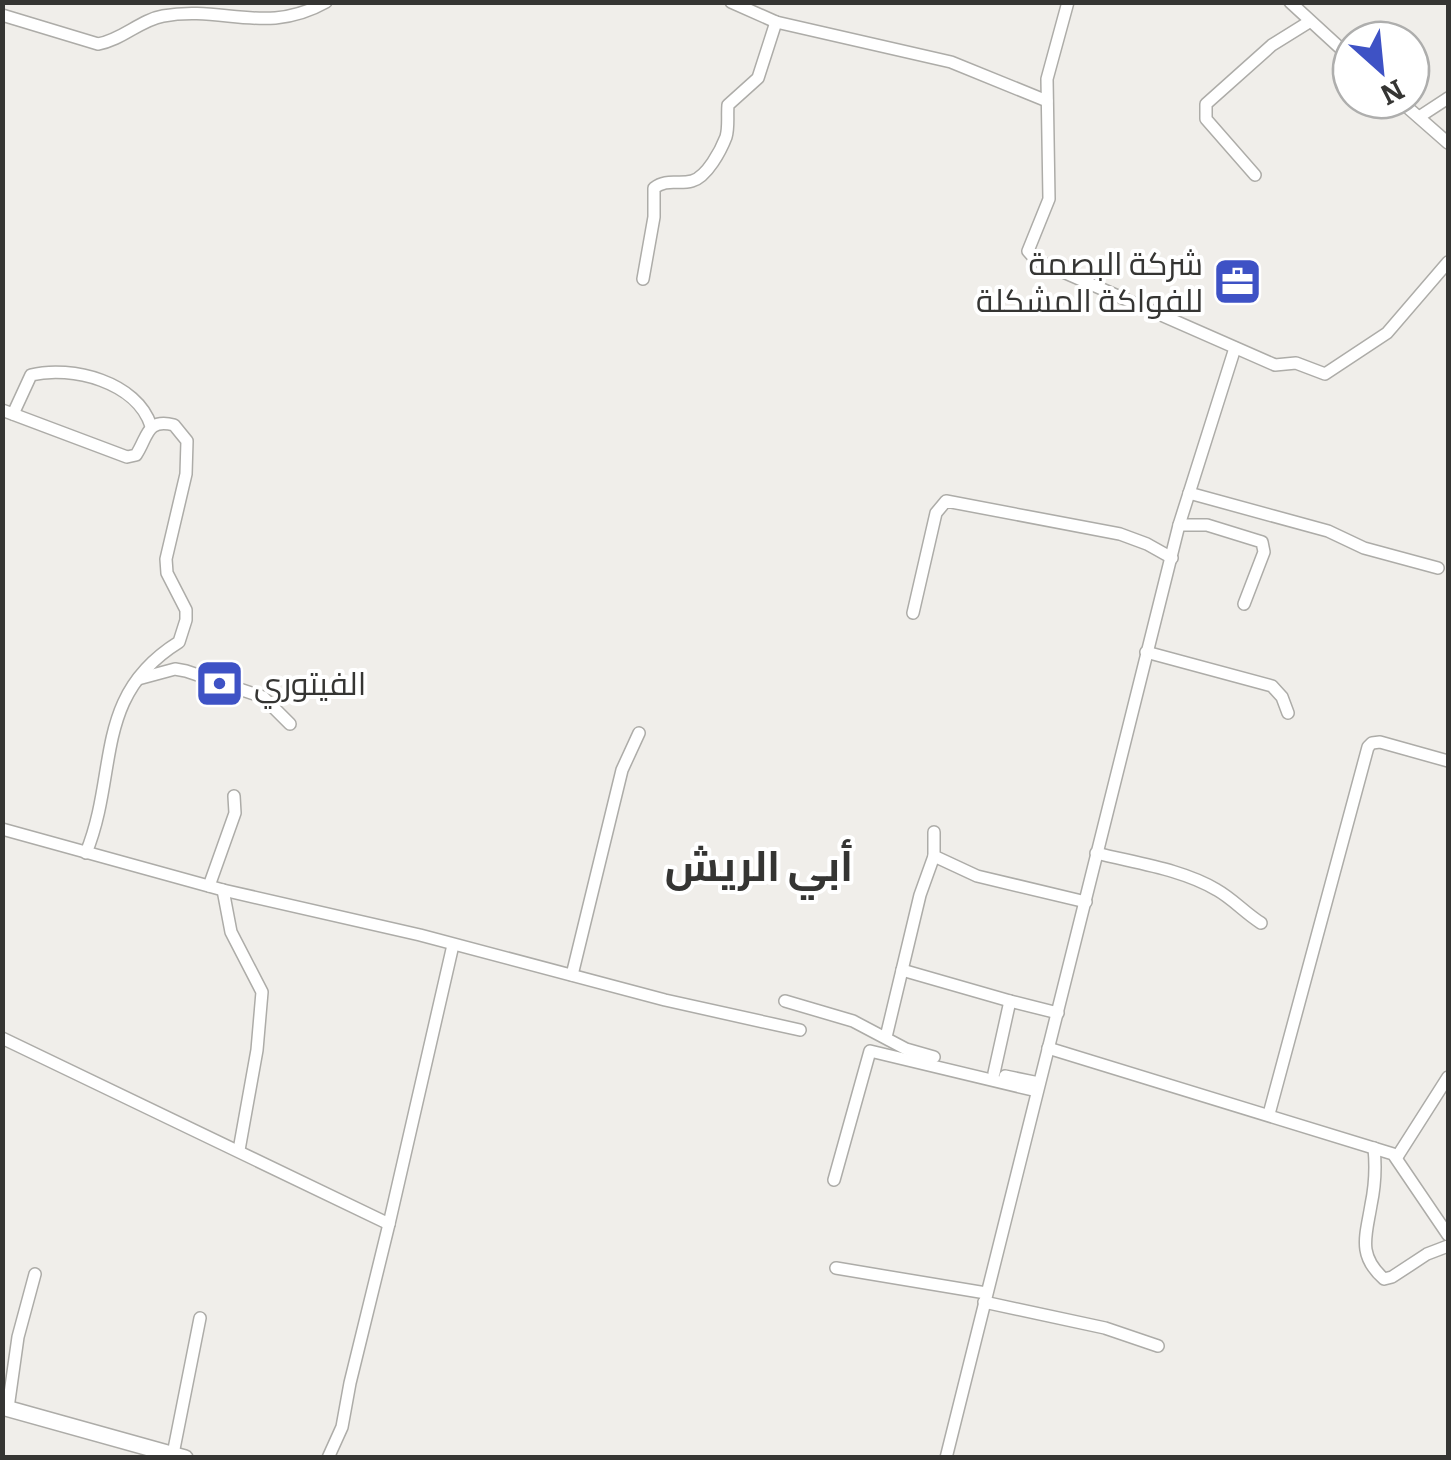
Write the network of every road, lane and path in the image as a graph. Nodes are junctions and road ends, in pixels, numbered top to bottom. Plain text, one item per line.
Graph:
1 (326, 2) edge
2 (731, 2) edge
3 (1068, 2) edge
4 (1290, 2) edge
5 (2, 15) edge
6 (776, 22) junction
7 (1309, 22) junction
8 (1331, 41) edge
9 (1047, 101) junction
10 (1421, 120) edge
11 (1448, 143) edge
12 (1255, 175) dead end
13 (1448, 262) edge
14 (642, 279) dead end
15 (1236, 348) junction
16 (8, 412) edge
17 (151, 426) junction
18 (1189, 492) junction
19 (1179, 525) junction
20 (1172, 558) junction
21 (1438, 568) dead end
22 (1244, 604) dead end
23 (912, 613) dead end
24 (1146, 652) junction
25 (138, 679) junction
26 (1288, 713) dead end
27 (290, 724) dead end
28 (639, 732) dead end
29 (1448, 761) edge
30 (234, 796) dead end
31 (2, 828) edge
32 (934, 832) dead end
33 (86, 853) junction
34 (1096, 854) junction
35 (934, 856) junction
36 (209, 886) junction
37 (223, 890) junction
38 (1086, 902) junction
39 (1261, 923) dead end
40 (453, 945) junction
41 (902, 970) junction
42 (572, 975) junction
43 (784, 1000) dead end
44 (1010, 1002) junction
45 (1058, 1012) junction
46 (800, 1030) dead end
47 (886, 1037) junction
48 (2, 1038) edge
49 (1048, 1048) junction
50 (994, 1072) junction
51 (1448, 1076) edge
52 (1038, 1087) junction
53 (1269, 1114) junction
54 (1374, 1148) junction
55 (238, 1150) junction
56 (1397, 1156) junction
57 (834, 1180) dead end
58 (390, 1224) junction
59 (1448, 1235) edge
60 (1448, 1246) edge
61 (836, 1268) dead end
62 (36, 1274) dead end
63 (985, 1297) junction
64 (200, 1318) dead end
65 (1158, 1346) dead end
66 (5, 1407) edge
67 (179, 1456) edge
68 (328, 1458) edge
69 (946, 1458) edge

1 - 5 street
2 - 6 street
3 - 9 street
4 - 7 street
6 - 9 street
6 - 14 street
7 - 8 street
7 - 12 street
9 - 15 street
10 - 11 street
13 - 15 street
15 - 18 street
16 - 17 street
16 - 17 street
17 - 25 street
18 - 19 street
18 - 21 street
19 - 20 street
19 - 22 street
20 - 23 street
20 - 24 street
24 - 26 street
24 - 34 street
25 - 27 street
25 - 33 street
28 - 42 street
29 - 53 street
30 - 36 street
31 - 33 street
32 - 35 street
33 - 36 street
34 - 38 street
34 - 39 street
35 - 38 street
35 - 41 street
36 - 37 street
37 - 40 street
37 - 55 street
38 - 45 street
40 - 42 street
40 - 58 street
41 - 44 street
41 - 47 street
42 - 46 street
43 - 47 street
44 - 45 street
44 - 50 street
45 - 49 street
47 - 50 street
48 - 55 street
49 - 52 street
49 - 53 street
50 - 52 street
51 - 56 street
52 - 57 street
52 - 63 street
53 - 54 street
54 - 56 street
54 - 60 street
55 - 58 street
56 - 59 street
58 - 68 street
61 - 63 street
62 - 66 street
63 - 65 street
63 - 69 street
64 - 67 street
66 - 67 main road

